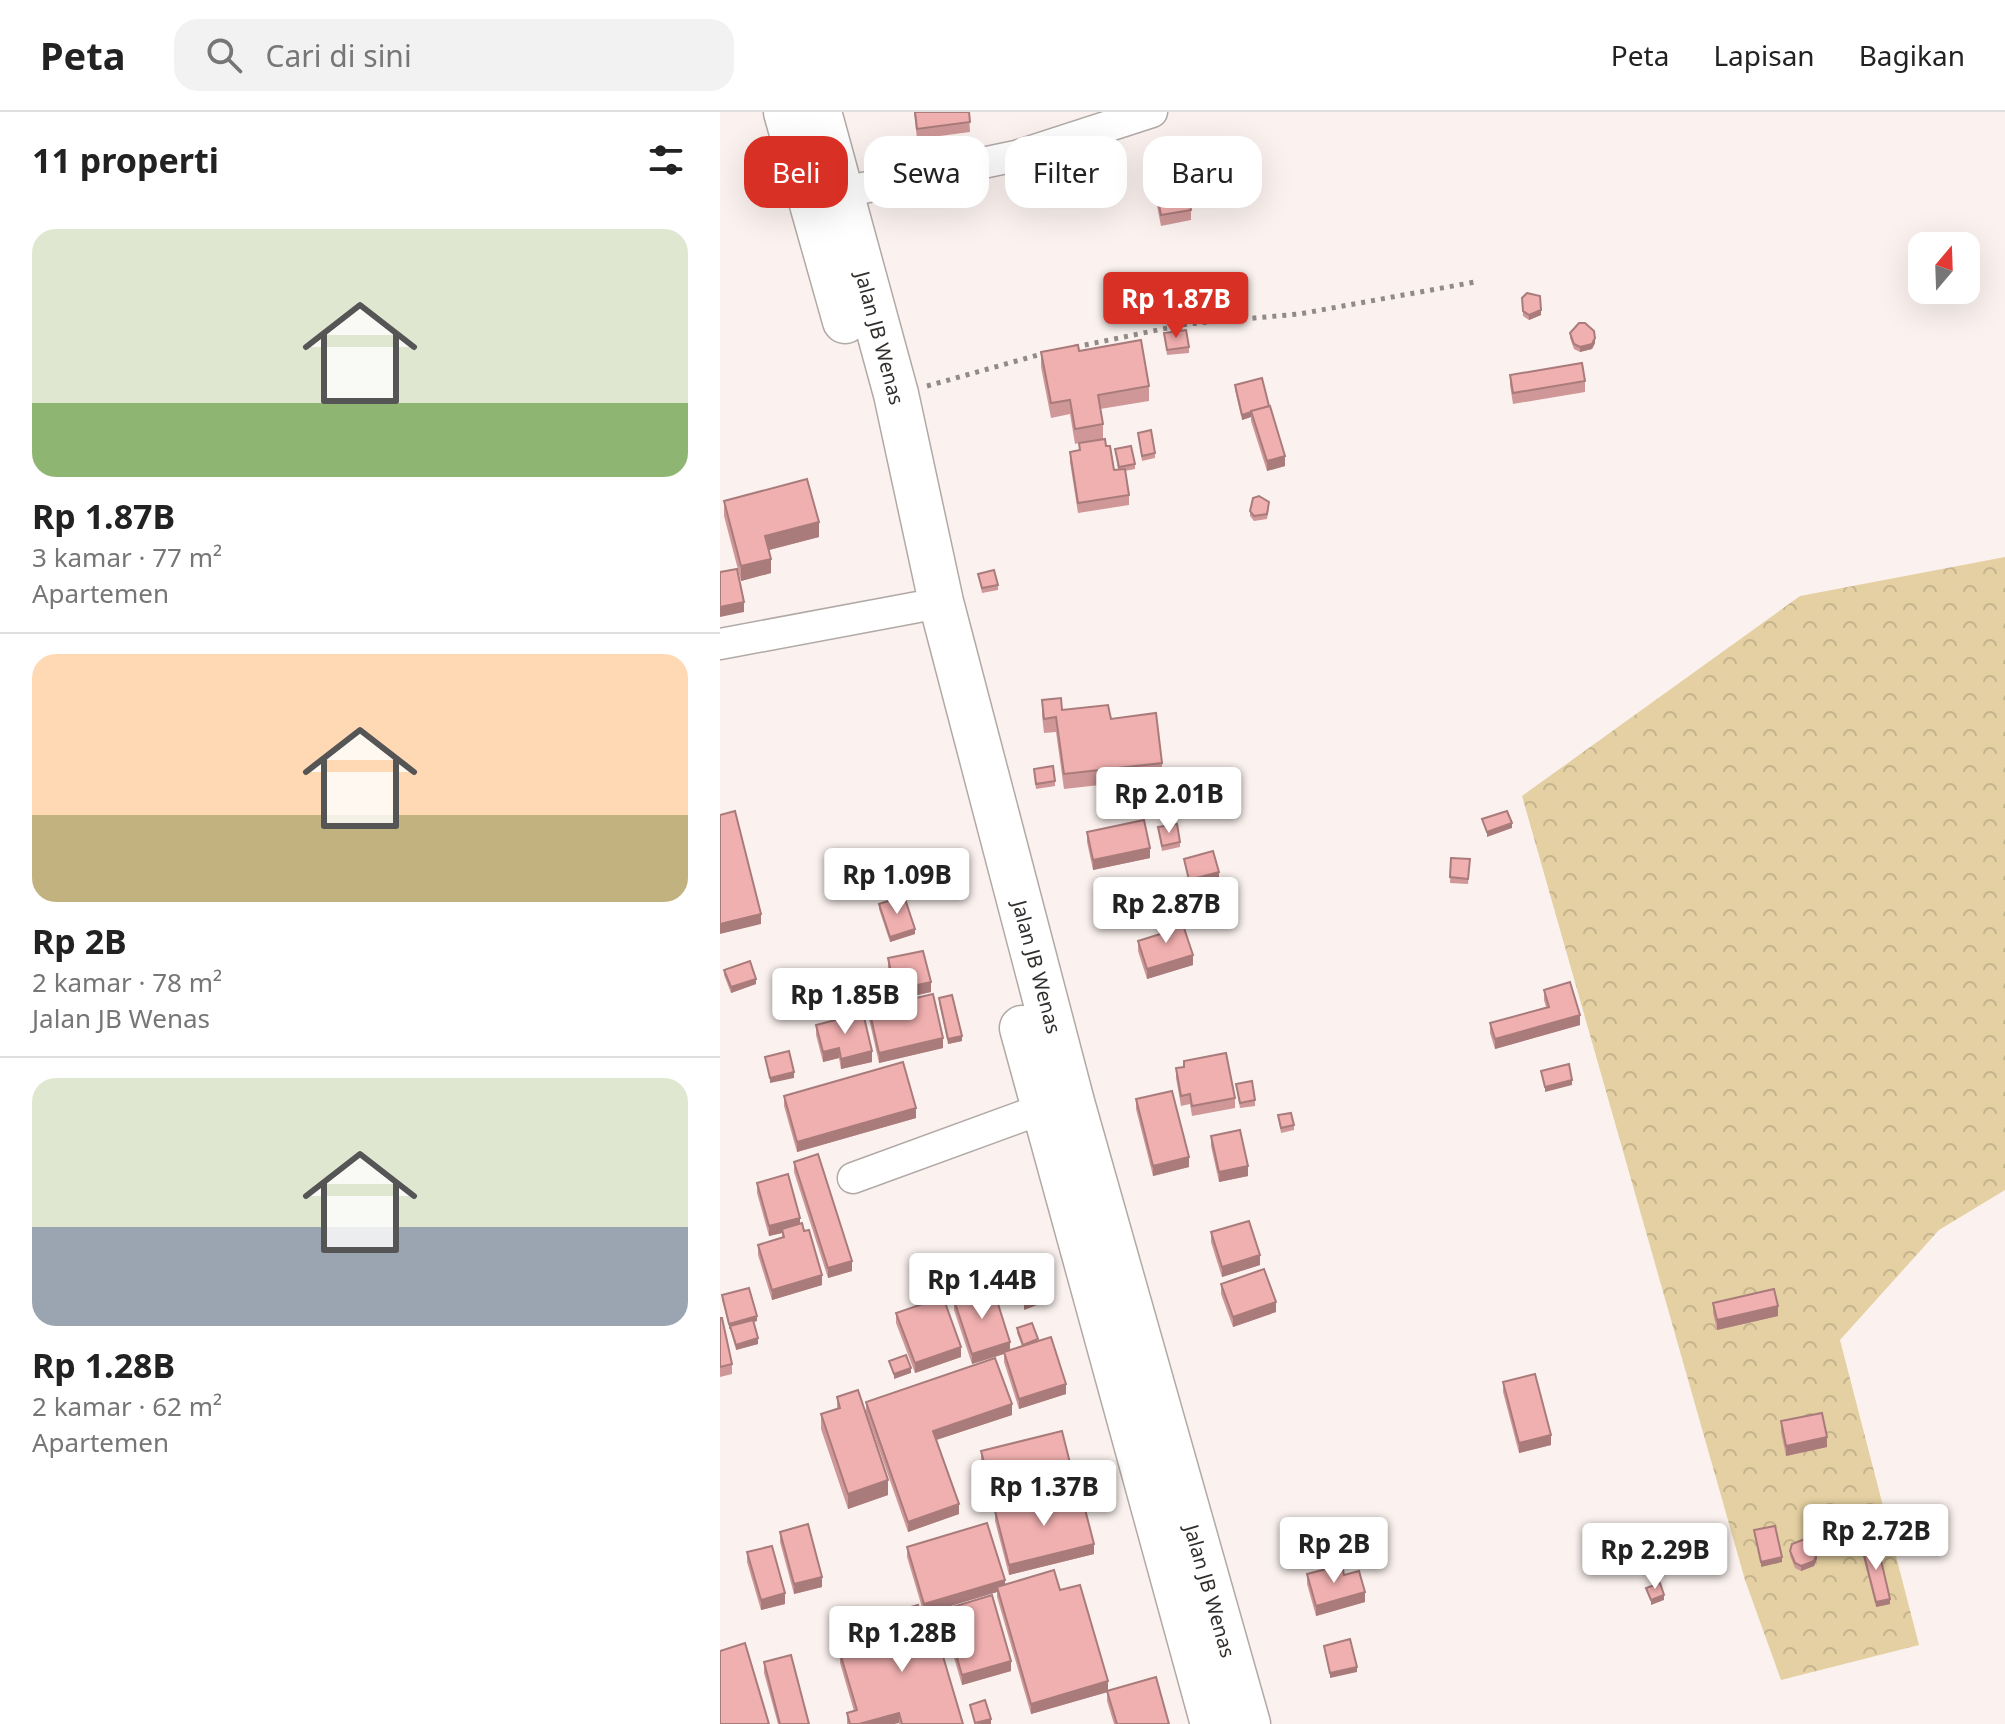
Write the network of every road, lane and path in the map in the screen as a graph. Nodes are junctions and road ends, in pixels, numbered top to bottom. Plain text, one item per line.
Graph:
1 (786, 112) edge
2 (819, 112) edge
3 (1152, 112) edge
4 (797, 136) edge
5 (821, 136) edge
6 (848, 191) edge
7 (828, 208) edge
8 (830, 208) edge
9 (1475, 282) dead end
10 (1072, 348) edge
11 (1058, 351) edge
12 (896, 394) junction
13 (918, 607) junction
14 (720, 644) edge
15 (1057, 1106) junction
16 (853, 1178) dead end
17 (1213, 1724) edge
18 (1248, 1724) edge

1 - 4 main road, Jalan JB Wenas
2 - 5 main road, Jalan JB Wenas
3 - 6 street
7 - 13 main road, Jalan JB Wenas
8 - 12 main road, Jalan JB Wenas
9 - 10 path
11 - 12 path
12 - 15 main road, Jalan JB Wenas
13 - 14 street
13 - 15 main road, Jalan JB Wenas
15 - 16 street
15 - 17 main road, Jalan JB Wenas
15 - 18 main road, Jalan JB Wenas

